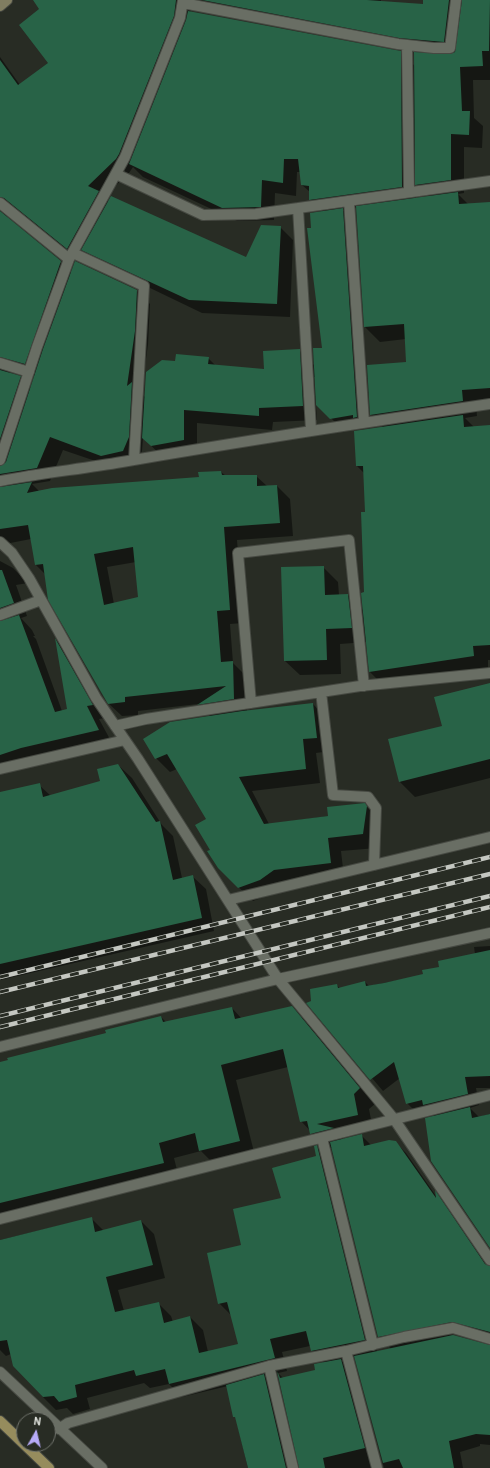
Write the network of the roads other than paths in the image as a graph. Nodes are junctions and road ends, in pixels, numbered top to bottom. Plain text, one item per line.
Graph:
1 (7, 0) edge
2 (456, 0) edge
3 (183, 1) edge
4 (0, 6) edge
5 (407, 45) junction
6 (116, 174) junction
7 (490, 181) edge
8 (409, 192) junction
9 (349, 201) junction
10 (0, 203) edge
11 (298, 208) junction
12 (71, 256) junction
13 (0, 363) edge
14 (29, 372) junction
15 (490, 404) edge
16 (364, 422) junction
17 (311, 430) junction
18 (0, 460) edge
19 (134, 460) junction
20 (0, 481) edge
21 (0, 542) edge
22 (41, 600) junction
23 (0, 615) edge
24 (490, 672) edge
25 (364, 686) junction
26 (321, 692) junction
27 (251, 703) junction
28 (115, 726) junction
29 (125, 740) junction
30 (0, 769) edge
31 (490, 837) edge
32 (374, 865) junction
33 (228, 900) junction
34 (490, 933) edge
35 (278, 979) junction
36 (0, 1047) edge
37 (490, 1095) edge
38 (394, 1119) junction
39 (322, 1138) junction
40 (0, 1220) edge
41 (490, 1260) edge
42 (490, 1339) edge
43 (373, 1345) junction
44 (346, 1351) junction
45 (269, 1366) junction
46 (0, 1372) edge
47 (0, 1421) edge
48 (59, 1429) junction
49 (49, 1468) edge
50 (102, 1468) edge
51 (293, 1468) edge
52 (377, 1468) edge

1 - 4 street
2 - 5 street
3 - 5 street
3 - 6 street
5 - 8 street
6 - 11 street
6 - 12 street
7 - 8 street
8 - 9 street
9 - 11 street
9 - 16 street
10 - 12 street
11 - 17 street
12 - 14 street
12 - 19 street
13 - 14 street
14 - 18 street
15 - 16 street
16 - 17 street
17 - 19 street
19 - 20 street
21 - 22 street
22 - 23 street
22 - 28 street
24 - 25 street
25 - 26 street
25 - 27 street
26 - 27 street
26 - 32 street
27 - 28 street
28 - 29 street
29 - 30 street
29 - 33 street
31 - 32 street
32 - 33 street
33 - 35 street
34 - 35 street
35 - 36 street
35 - 38 street
37 - 38 street
38 - 39 street
38 - 41 street
39 - 40 street
39 - 43 street
42 - 43 street
43 - 44 street
44 - 45 street
44 - 52 street
45 - 48 street
45 - 51 street
46 - 48 street
47 - 49 main road
48 - 50 street

